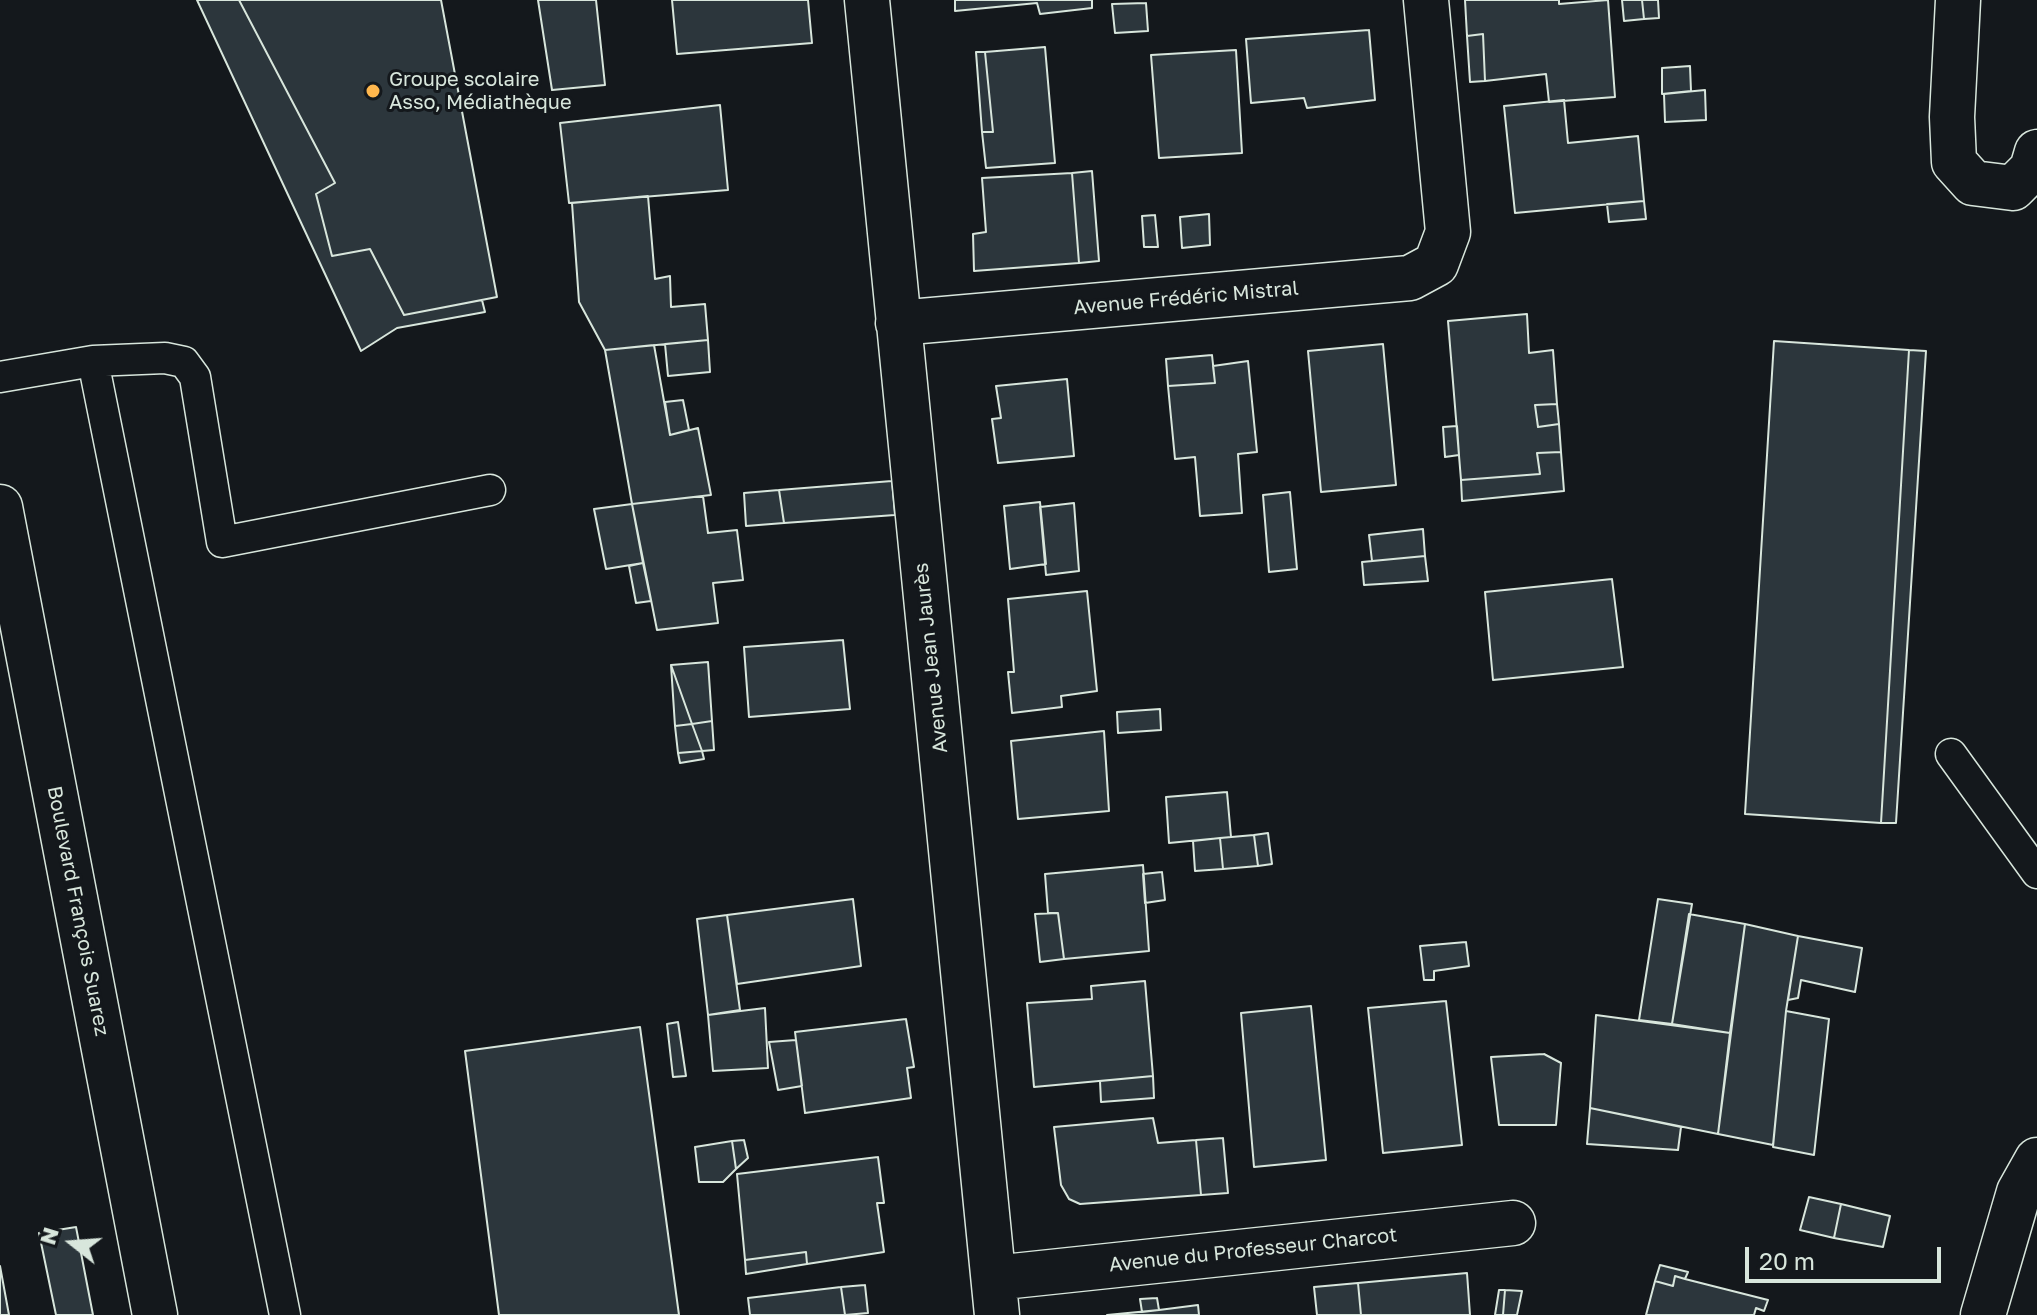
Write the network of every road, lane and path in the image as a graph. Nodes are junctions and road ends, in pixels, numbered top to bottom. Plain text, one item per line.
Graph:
1 (867, 0) edge
2 (1426, 0) edge
3 (1958, 0) edge
4 (2037, 152) edge
5 (898, 323) junction
6 (93, 361) junction
7 (0, 377) edge
8 (490, 490) dead end
9 (0, 507) edge
10 (1951, 754) dead end
11 (2037, 873) edge
12 (2037, 1160) edge
13 (1513, 1223) dead end
14 (995, 1296) edge
15 (155, 1315) edge
16 (285, 1315) edge
17 (1983, 1315) edge

1 - 5 street, Avenue Jean Jaurès
2 - 5 street, Avenue Frédéric Mistral
3 - 4 street
5 - 14 street, Avenue Jean Jaurès
6 - 7 lane
6 - 8 lane
6 - 16 lane
9 - 15 street, Boulevard François Suarez
10 - 11 lane
12 - 17 street
13 - 14 street, Avenue du Professeur Charcot

